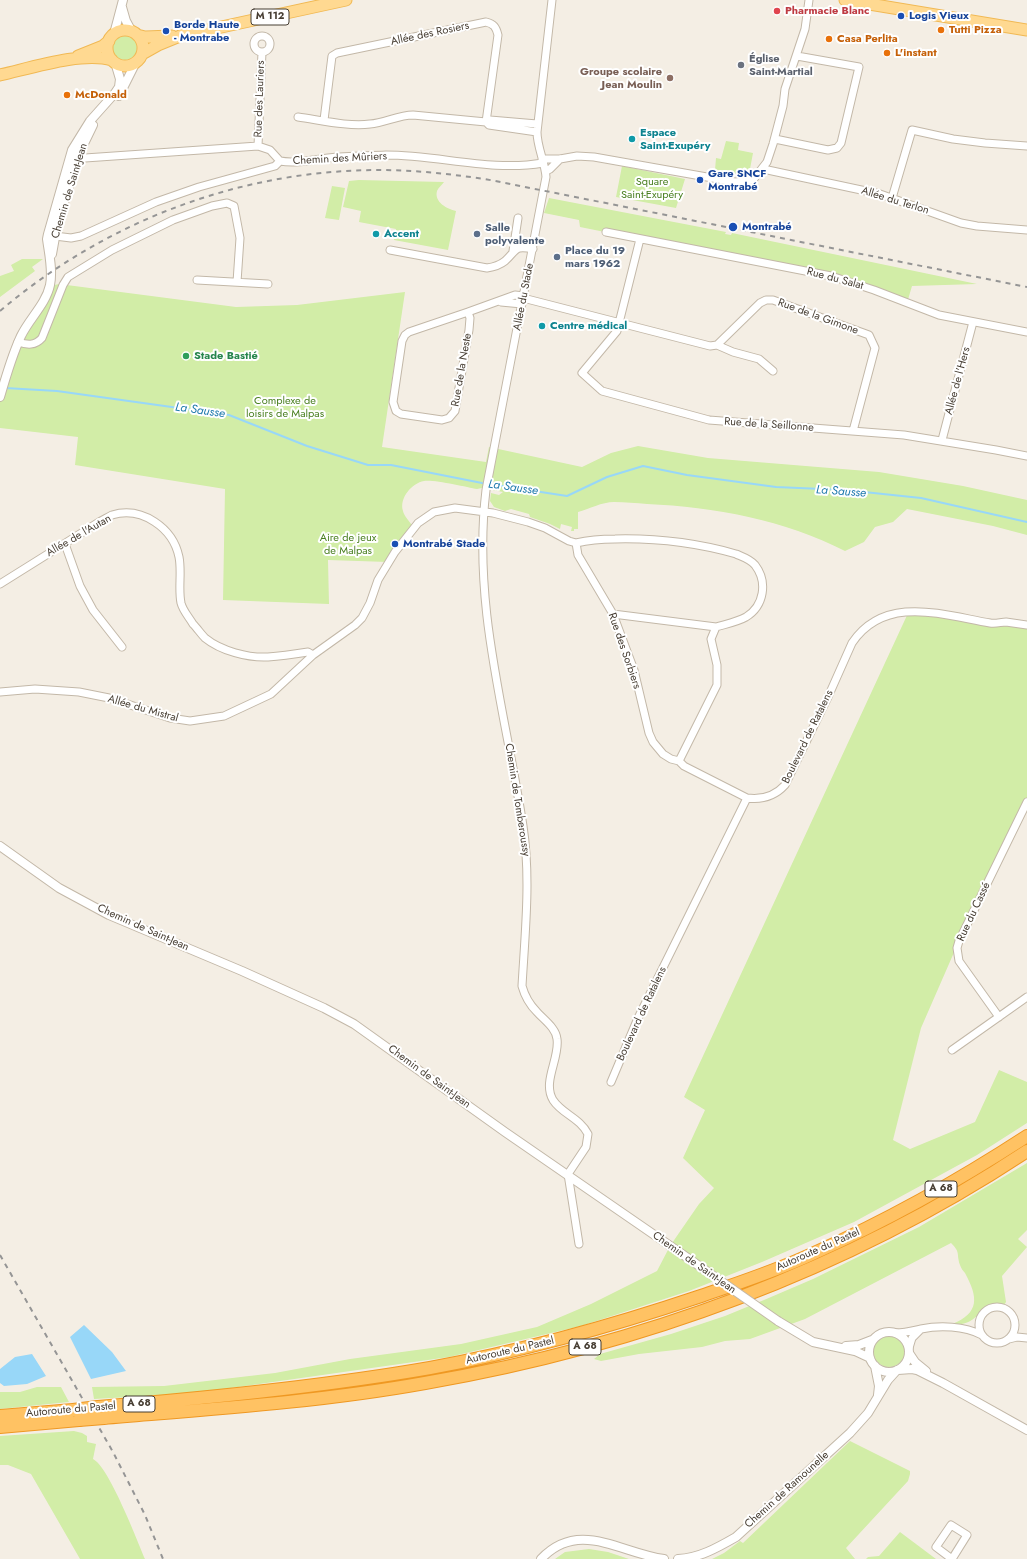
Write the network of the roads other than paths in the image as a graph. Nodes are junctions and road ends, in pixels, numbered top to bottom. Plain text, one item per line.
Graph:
1 (346, 0) edge
2 (552, 0) edge
3 (809, 0) edge
4 (845, 0) edge
5 (122, 3) edge
6 (1027, 30) edge
7 (135, 33) junction
8 (180, 36) junction
9 (112, 38) junction
10 (262, 52) dead end
11 (797, 56) junction
12 (139, 58) junction
13 (64, 61) junction
14 (114, 61) junction
15 (0, 75) edge
16 (298, 117) dead end
17 (324, 120) junction
18 (486, 122) junction
19 (537, 124) junction
20 (537, 132) junction
21 (774, 138) junction
22 (83, 144) junction
23 (258, 146) junction
24 (1027, 146) edge
25 (75, 153) junction
26 (95, 156) junction
27 (560, 159) junction
28 (280, 161) junction
29 (543, 161) junction
30 (763, 168) junction
31 (546, 171) junction
32 (892, 198) junction
33 (518, 218) dead end
34 (1027, 230) edge
35 (606, 232) dead end
36 (55, 236) junction
37 (640, 239) junction
38 (533, 248) junction
39 (390, 250) dead end
40 (513, 251) junction
41 (51, 263) junction
42 (197, 280) dead end
43 (237, 282) junction
44 (268, 284) dead end
45 (523, 299) junction
46 (468, 312) junction
47 (619, 322) junction
48 (973, 322) junction
49 (1027, 332) edge
50 (18, 342) junction
51 (717, 345) junction
52 (773, 371) dead end
53 (0, 396) edge
54 (853, 431) junction
55 (942, 440) junction
56 (1027, 456) edge
57 (484, 513) junction
58 (576, 543) junction
59 (65, 544) junction
60 (0, 584) edge
61 (613, 614) junction
62 (1027, 625) edge
63 (716, 627) junction
64 (122, 647) dead end
65 (314, 655) junction
66 (0, 692) edge
67 (679, 761) junction
68 (747, 798) junction
69 (1027, 802) edge
70 (0, 846) edge
71 (1027, 997) edge
72 (1000, 1017) junction
73 (952, 1050) dead end
74 (611, 1082) dead end
75 (1027, 1136) edge
76 (1027, 1151) edge
77 (568, 1174) junction
78 (579, 1244) dead end
79 (980, 1319) junction
80 (1015, 1326) junction
81 (959, 1328) junction
82 (922, 1329) junction
83 (896, 1333) junction
84 (982, 1335) junction
85 (1027, 1337) edge
86 (1009, 1339) junction
87 (872, 1340) junction
88 (835, 1346) junction
89 (909, 1351) junction
90 (870, 1358) junction
91 (875, 1366) junction
92 (897, 1370) junction
93 (943, 1383) junction
94 (878, 1396) junction
95 (101, 1413) junction
96 (76, 1415) junction
97 (0, 1416) edge
98 (0, 1427) edge
99 (1027, 1430) edge
100 (541, 1559) edge
101 (664, 1559) edge
102 (678, 1559) edge
103 (953, 1559) edge

1 - 8 main road, M 112
2 - 19 street, Allée du Stade
3 - 11 street
4 - 6 main road
5 - 7 street
5 - 9 street
7 - 8 main road, M 112
7 - 9 main road
7 - 12 main road
8 - 12 main road, M 112
9 - 13 main road
9 - 14 main road
10 - 23 street, Rue des Lauriers
11 - 21 street
11 - 21 street
12 - 14 main road
12 - 22 street, Chemin de Saint-Jean
13 - 14 main road
13 - 15 main road
14 - 25 street, Chemin de Saint-Jean
16 - 17 street
17 - 18 street
17 - 18 street, Allée des Rosiers
18 - 19 street
18 - 20 street
19 - 20 street, Allée du Stade
20 - 29 street, Allée du Stade
21 - 30 street
22 - 25 street, Chemin de Saint-Jean
22 - 26 street
23 - 26 street
23 - 28 street
24 - 32 street
25 - 26 street
25 - 36 street, Chemin de Saint-Jean
25 - 41 street, Chemin de Saint-Jean
27 - 29 street, Chemin des Mûriers
27 - 30 street, Chemin des Mûriers
27 - 31 street
28 - 29 street, Chemin des Mûriers
28 - 36 street, Chemin des Mûriers
29 - 31 street, Allée du Stade
30 - 32 street, Allée du Terlon
31 - 38 street, Allée du Stade
32 - 34 street, Allée du Terlon
33 - 40 street
35 - 37 street, Rue du Salat
36 - 41 street, Chemin de Saint-Jean
37 - 47 street
37 - 48 street, Rue du Salat
38 - 40 street
38 - 45 street, Allée du Stade
39 - 40 street
41 - 50 street, Chemin de Saint-Jean
42 - 43 street
43 - 44 street
43 - 50 street
45 - 46 street, Rue de la Neste
45 - 47 street
45 - 57 street, Allée du Stade
46 - 46 street, Rue de la Neste
47 - 51 street
47 - 54 street, Rue de la Seillonne
48 - 49 street, Rue du Salat
48 - 55 street, Allée de l'Hers
50 - 53 street, Chemin de Saint-Jean
51 - 52 street
51 - 54 street, Rue de la Gimone
54 - 55 street, Rue de la Seillonne
55 - 56 street, Rue de la Seillonne
57 - 58 street
57 - 65 street
57 - 77 street, Chemin de Tomberoussy
58 - 61 street, Rue des Sorbiers
58 - 63 street
59 - 60 street, Allée de l'Autan
59 - 64 street
59 - 65 street, Allée de l'Autan
61 - 63 street
61 - 67 street, Rue des Sorbiers
62 - 68 street, Boulevard de Ratalens
63 - 67 street
65 - 66 street, Allée du Mistral
67 - 68 street, Rue des Sorbiers
68 - 74 street, Boulevard de Ratalens
69 - 72 street, Rue du Cassé
70 - 77 street, Chemin de Saint-Jean
71 - 72 street
72 - 73 street
75 - 95 highway, Autoroute du Pastel / A 68
76 - 95 highway, Autoroute du Pastel / A 68
77 - 78 street
77 - 88 street, Chemin de Saint-Jean, bridge
79 - 80 street
79 - 81 street
79 - 84 street
80 - 85 street
80 - 86 street
81 - 82 street
81 - 84 street
82 - 83 street
82 - 89 street
83 - 87 street
83 - 89 street
84 - 86 street
85 - 86 street
87 - 88 street, Chemin de Saint-Jean
87 - 90 street
88 - 90 street, Chemin de Saint-Jean
89 - 92 street
89 - 93 street
90 - 91 street
91 - 92 street
91 - 94 street
92 - 93 street
92 - 94 street, Chemin de Ramounelle
93 - 99 street
94 - 102 street, Chemin de Ramounelle
95 - 96 highway, Autoroute du Pastel / A 68, bridge
96 - 97 highway, Autoroute du Pastel / A 68
96 - 98 highway, Autoroute du Pastel / A 68
100 - 101 street
103 - 103 street

